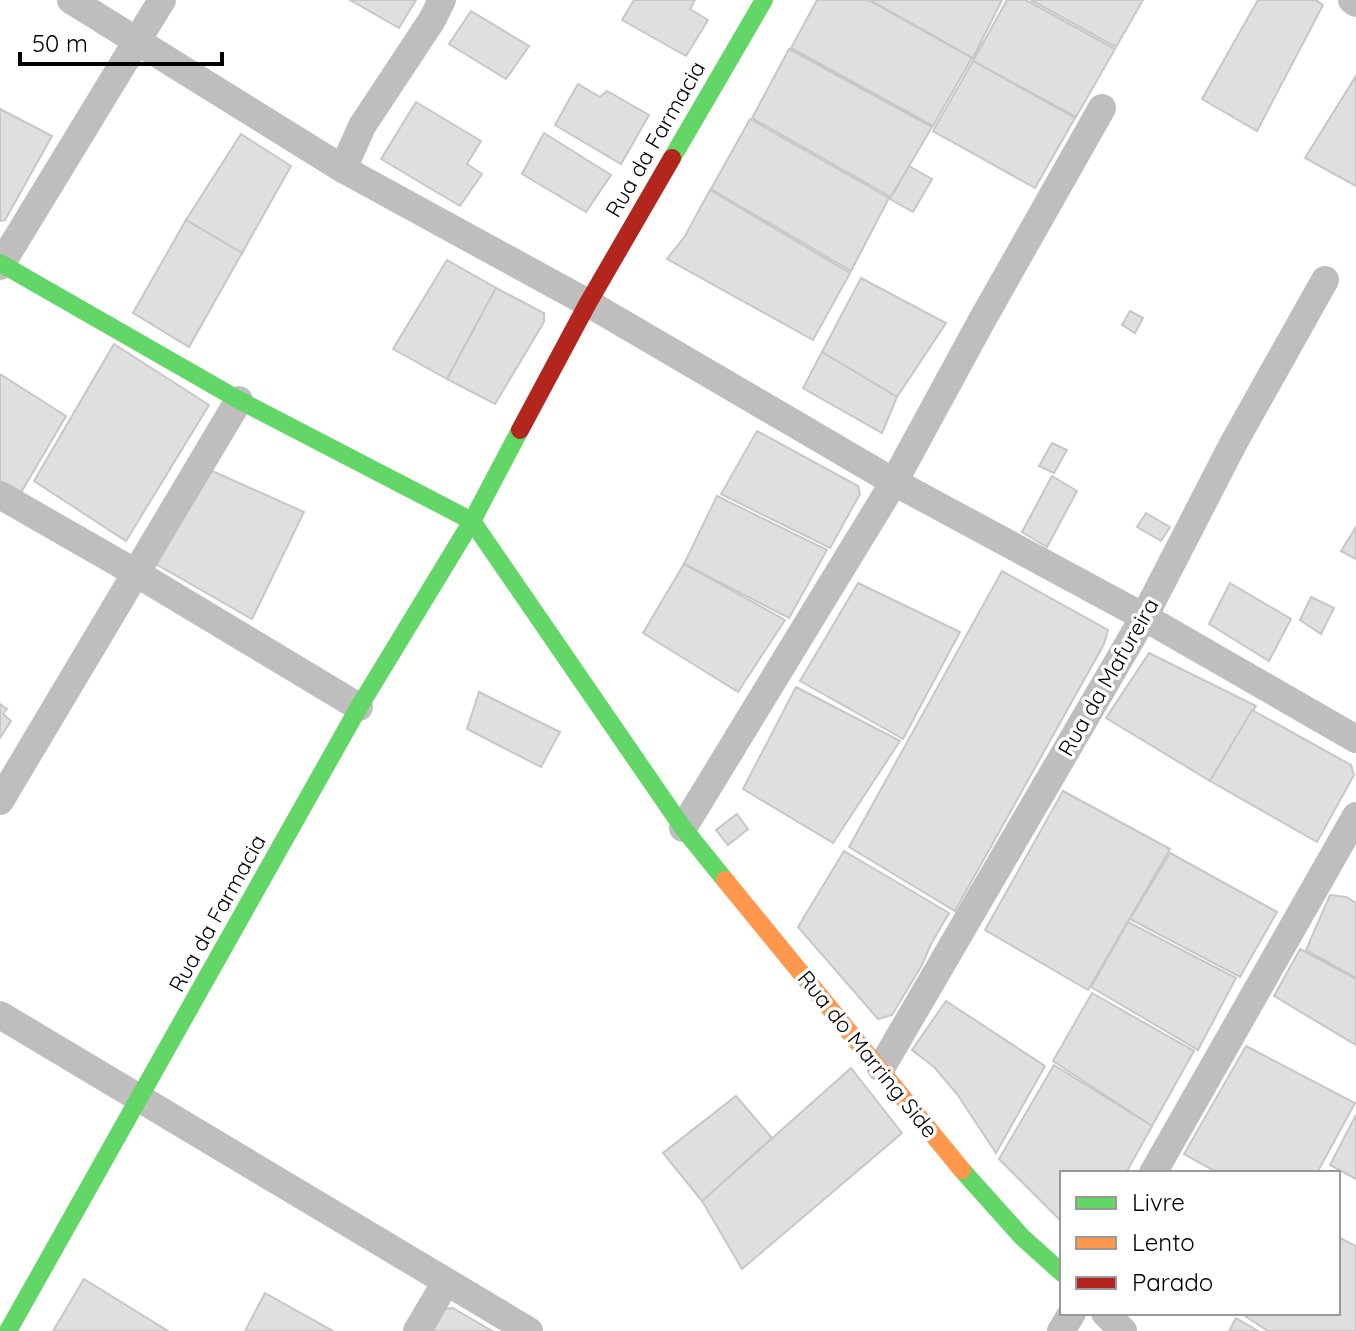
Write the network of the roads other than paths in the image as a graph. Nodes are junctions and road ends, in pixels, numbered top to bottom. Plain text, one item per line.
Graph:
1 (71, 0) edge
2 (162, 0) edge
3 (442, 0) edge
4 (764, 0) edge
5 (137, 43) junction
6 (1102, 108) dead end
7 (343, 169) junction
8 (0, 265) edge
9 (1325, 280) dead end
10 (588, 303) junction
11 (239, 400) junction
12 (894, 482) junction
13 (0, 495) edge
14 (472, 521) junction
15 (136, 573) junction
16 (1144, 617) junction
17 (359, 707) junction
18 (1356, 739) edge
19 (0, 801) edge
20 (1356, 816) edge
21 (683, 828) junction
22 (0, 1015) edge
23 (881, 1068) junction
24 (139, 1101) junction
25 (1154, 1171) edge
26 (1060, 1271) edge
27 (446, 1282) junction
28 (1107, 1315) edge
29 (8, 1331) edge
30 (417, 1331) edge
31 (529, 1331) edge
32 (1123, 1331) edge

1 - 5 street
2 - 5 street
3 - 7 street
4 - 10 street, Rua da Farmacia
5 - 7 street
5 - 8 street
6 - 12 street
7 - 10 street
8 - 11 street
9 - 16 street, Rua da Mafureira
10 - 12 street
10 - 14 street, Rua da Farmacia
11 - 14 street
11 - 15 street
12 - 16 street
12 - 21 street
13 - 15 street
14 - 17 street, Rua da Farmacia
14 - 21 street, Rua do Marring Side
15 - 17 street
15 - 19 street
16 - 18 street
16 - 23 street, Rua da Mafureira
17 - 24 street, Rua da Farmacia
20 - 25 street
21 - 23 street, Rua do Marring Side
22 - 24 street
23 - 26 street, Rua do Marring Side
24 - 27 street
24 - 29 street, Rua da Farmacia
27 - 30 street
27 - 31 street
28 - 32 street

